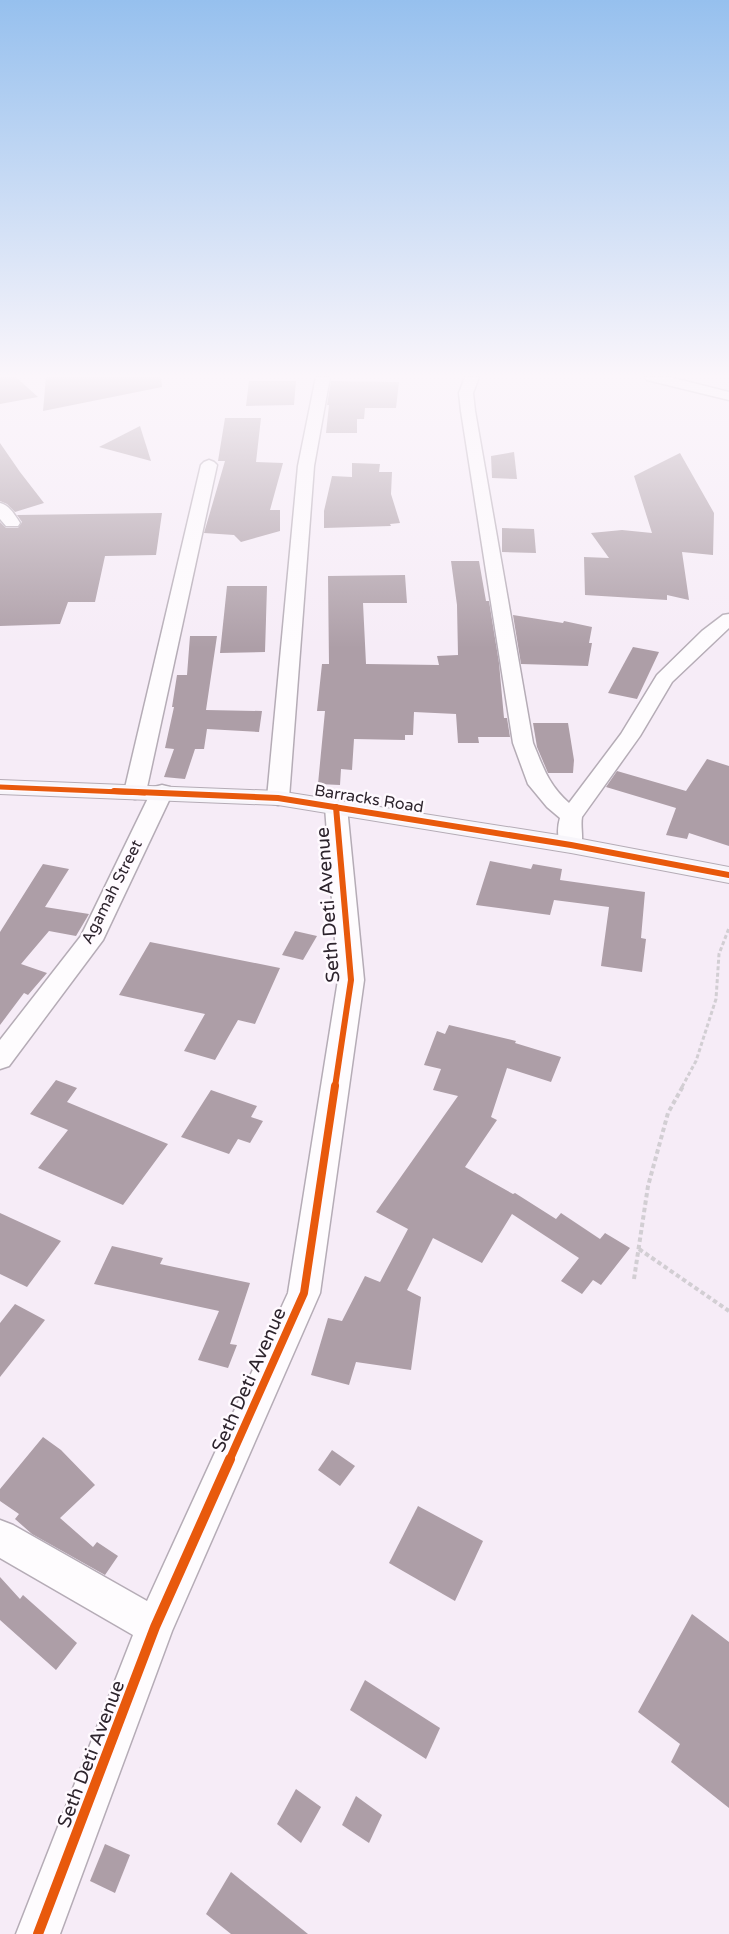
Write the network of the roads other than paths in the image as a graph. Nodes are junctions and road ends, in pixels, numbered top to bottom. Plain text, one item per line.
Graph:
1 (207, 467) edge
2 (306, 467) edge
3 (477, 467) edge
4 (0, 508) edge
5 (12, 523) dead end
6 (729, 619) edge
7 (0, 787) edge
8 (135, 792) junction
9 (162, 792) junction
10 (278, 798) junction
11 (336, 807) junction
12 (570, 816) junction
13 (571, 845) junction
14 (729, 875) edge
15 (0, 1059) edge
16 (0, 1538) edge
17 (155, 1627) junction
18 (38, 1934) edge

1 - 8 street
2 - 10 street
3 - 12 street
4 - 5 street
6 - 12 street
7 - 8 street, Barracks Road
8 - 9 street, Barracks Road
9 - 10 street, Barracks Road
9 - 15 street, Agamah Street
10 - 11 street, Barracks Road
11 - 13 street, Barracks Road
11 - 17 street, Seth Deti Avenue
12 - 13 street
13 - 14 street, Barracks Road
16 - 17 street
17 - 18 street, Seth Deti Avenue

